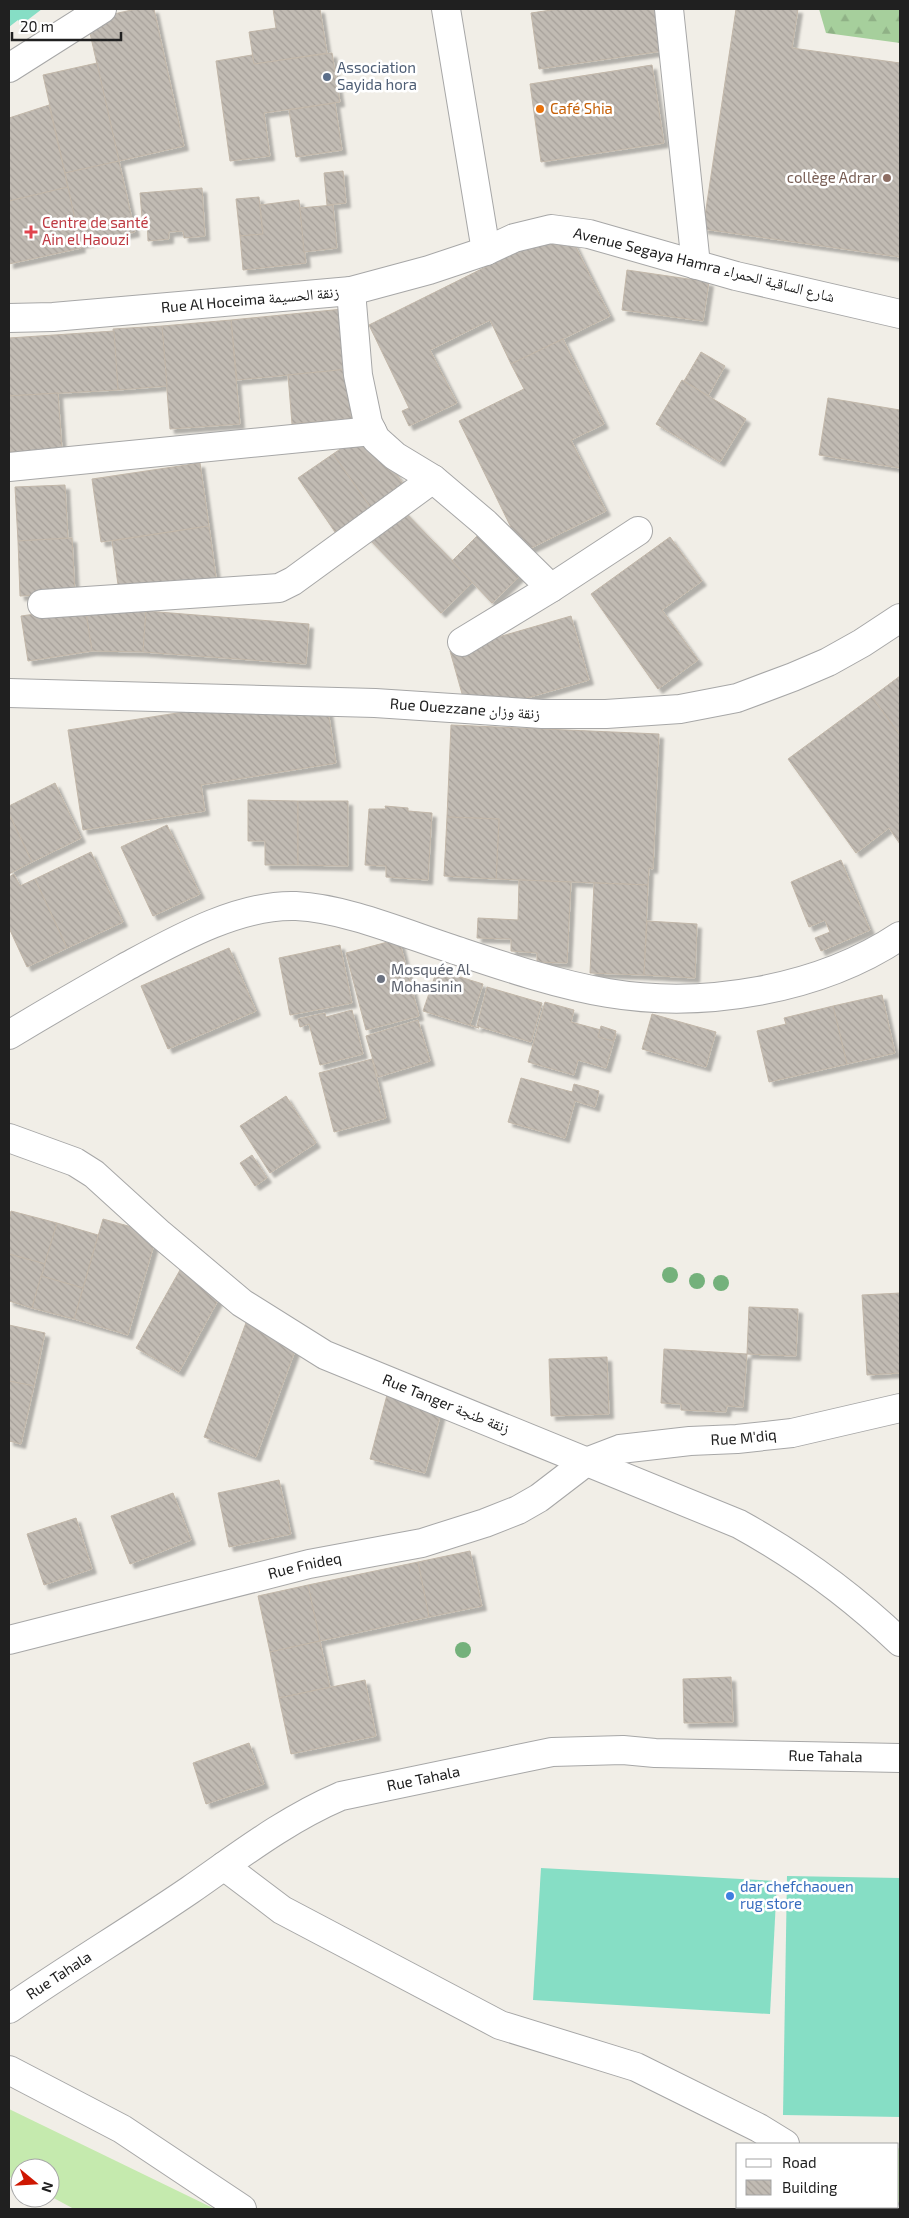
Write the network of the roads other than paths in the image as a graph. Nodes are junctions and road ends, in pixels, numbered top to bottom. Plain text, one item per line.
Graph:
1 (102, 9) edge
2 (446, 9) edge
3 (669, 9) edge
4 (9, 68) edge
5 (486, 251) junction
6 (696, 265) junction
7 (351, 291) junction
8 (900, 314) edge
9 (9, 318) edge
10 (372, 431) junction
11 (9, 467) edge
12 (432, 479) junction
13 (638, 531) dead end
14 (551, 588) junction
15 (42, 604) dead end
16 (900, 618) edge
17 (462, 642) dead end
18 (9, 693) edge
19 (900, 936) edge
20 (9, 1035) edge
21 (9, 1138) edge
22 (900, 1408) edge
23 (586, 1462) junction
24 (9, 1640) edge
25 (900, 1642) edge
26 (900, 1758) edge
27 (224, 1866) junction
28 (9, 2009) edge
29 (9, 2070) edge
30 (783, 2143) edge
31 (242, 2209) edge

1 - 4 street
2 - 5 street
3 - 6 street
5 - 6 street, Avenue Segaya Hamra شارع الساقية الحمراء
5 - 7 street, Rue Al Hoceima زنقة الحسيمة
6 - 8 street, Avenue Segaya Hamra شارع الساقية الحمراء
7 - 9 street, Rue Al Hoceima زنقة الحسيمة
7 - 10 street
10 - 11 street
10 - 12 street
12 - 14 street
12 - 15 street
13 - 14 street
14 - 17 street
16 - 18 street, Rue Ouezzane زنقة وزان
19 - 20 street
21 - 23 street, Rue Tanger زنقة طنجة
22 - 23 street, Rue M'diq
23 - 24 street, Rue Fnideq
23 - 25 street, Rue Tanger زنقة طنجة
26 - 27 street, Rue Tahala
27 - 28 street, Rue Tahala
27 - 30 street
29 - 31 street

